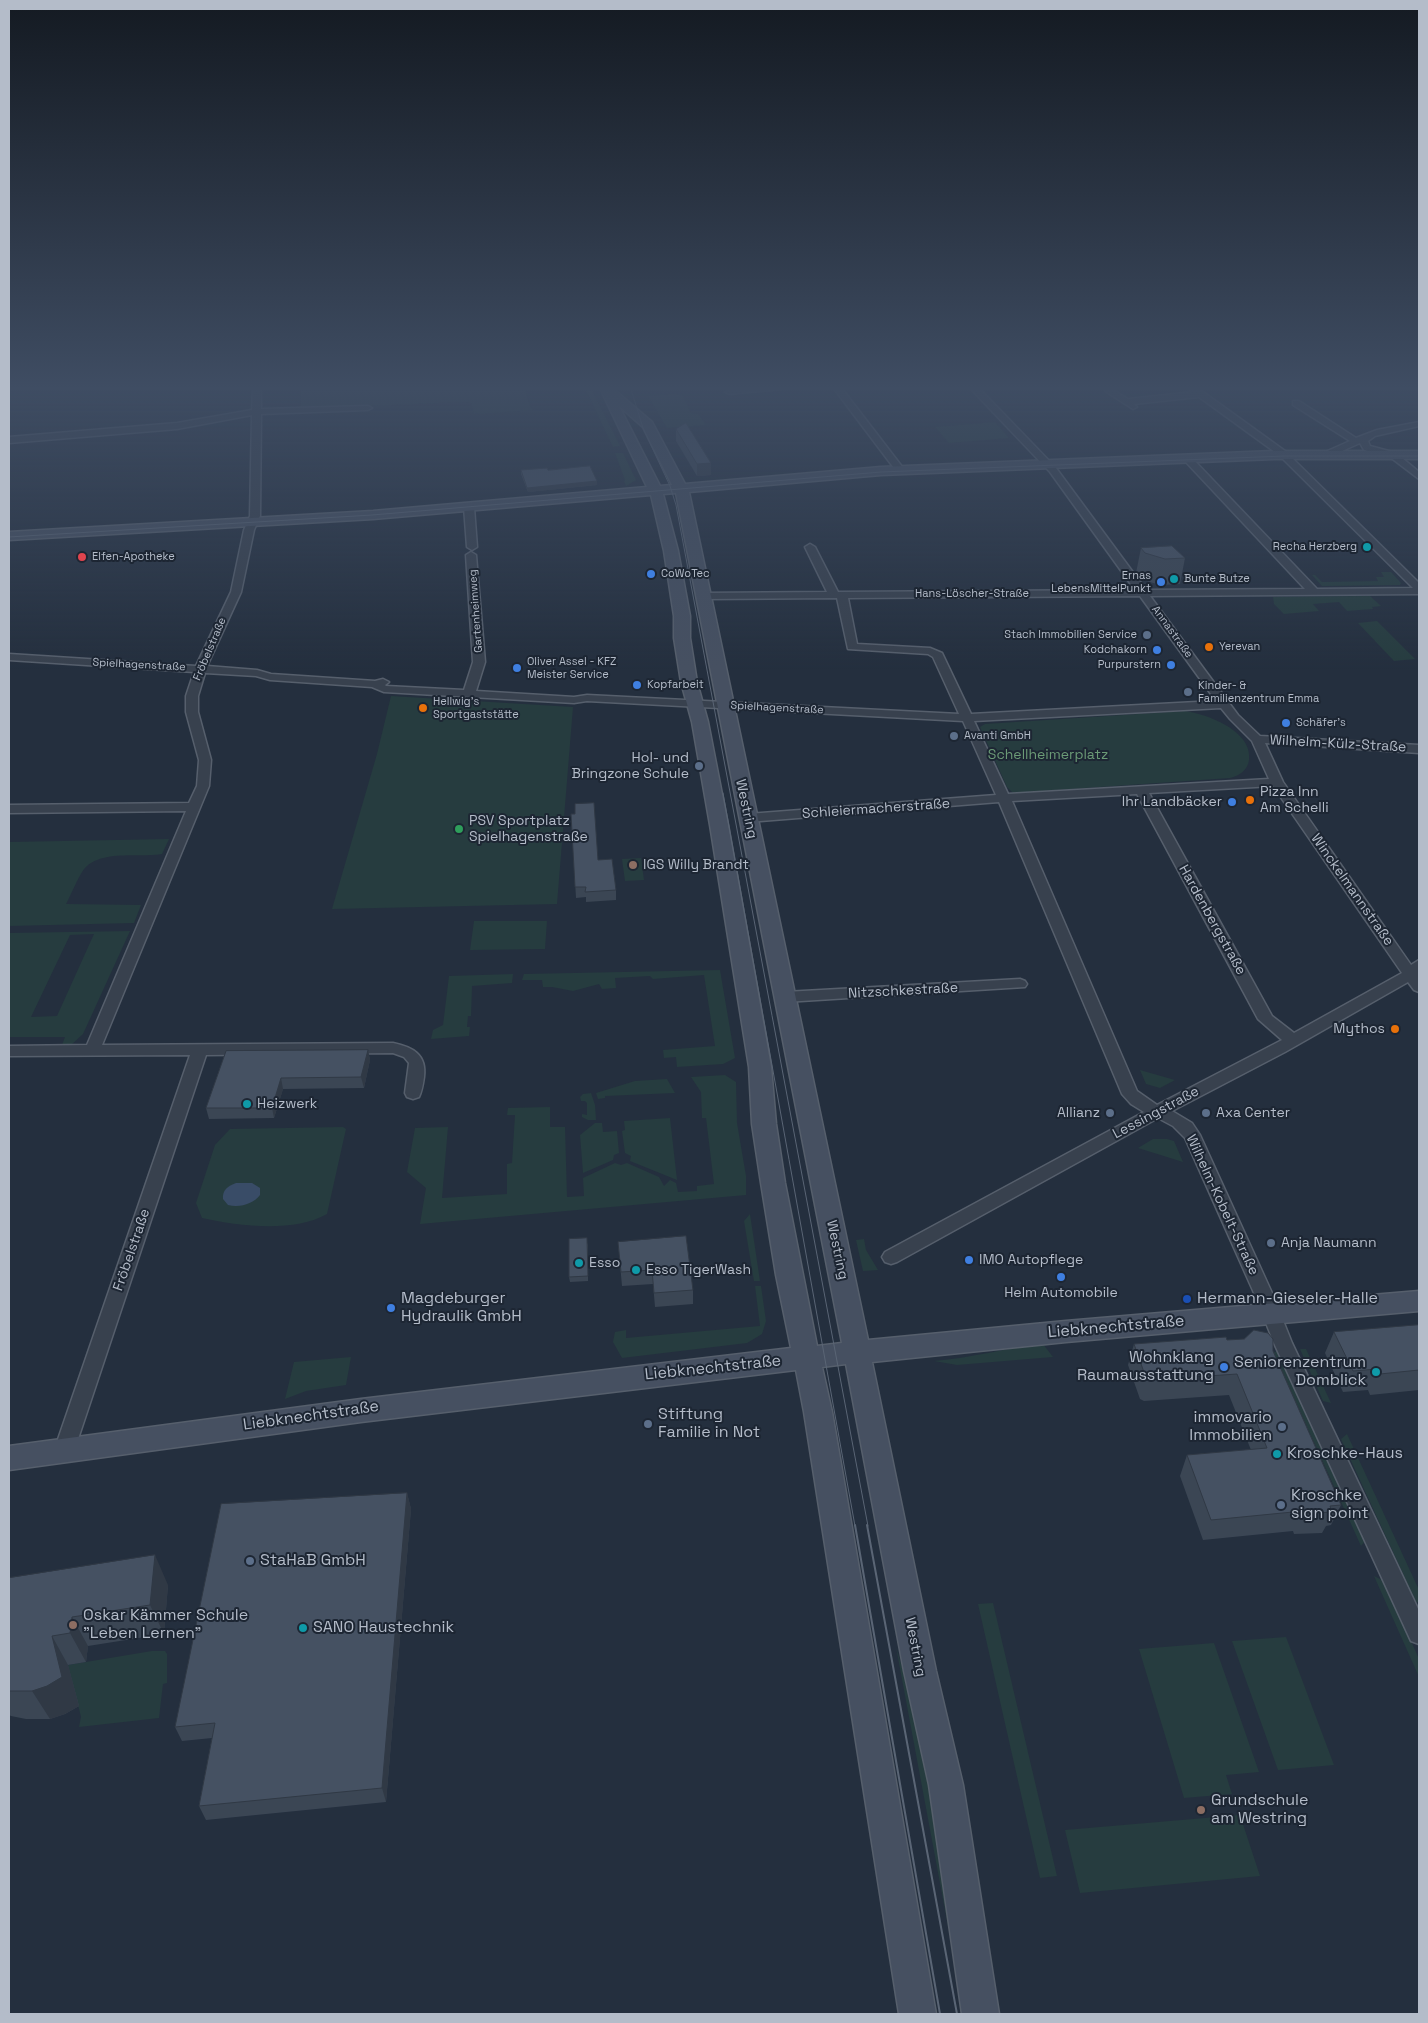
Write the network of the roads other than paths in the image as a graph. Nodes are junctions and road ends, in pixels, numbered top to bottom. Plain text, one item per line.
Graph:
1 (257, 480) edge
2 (651, 480) edge
3 (678, 480) edge
4 (774, 480) edge
5 (1060, 480) edge
6 (1208, 480) edge
7 (1310, 480) edge
8 (682, 488) junction
9 (656, 490) junction
10 (469, 507) junction
11 (254, 522) junction
12 (9, 536) edge
13 (810, 547) dead end
14 (1419, 590) edge
15 (1143, 592) junction
16 (1314, 592) junction
17 (838, 595) junction
18 (704, 596) junction
19 (9, 657) edge
20 (9, 665) edge
21 (199, 673) junction
22 (470, 690) junction
23 (694, 704) junction
24 (1224, 704) junction
25 (726, 705) junction
26 (968, 718) junction
27 (1257, 739) junction
28 (1419, 749) edge
29 (1277, 782) junction
30 (1141, 790) junction
31 (1004, 798) junction
32 (194, 807) junction
33 (9, 809) edge
34 (748, 818) junction
35 (1415, 970) edge
36 (1020, 984) dead end
37 (1419, 987) edge
38 (785, 997) junction
39 (1292, 1040) junction
40 (200, 1050) junction
41 (9, 1051) edge
42 (92, 1051) junction
43 (413, 1093) dead end
44 (1161, 1111) junction
45 (891, 1257) dead end
46 (1419, 1301) edge
47 (1271, 1312) junction
48 (857, 1352) junction
49 (806, 1358) junction
50 (64, 1450) junction
51 (9, 1458) edge
52 (1419, 1634) edge
53 (918, 2014) edge
54 (980, 2014) edge

1 - 11 street, Fröbelstraße
2 - 9 main road, Westring
3 - 8 main road, Westring
4 - 8 main road
5 - 15 street, Annastraße
6 - 16 street
7 - 14 street
8 - 9 main road
8 - 18 main road, Westring
9 - 10 main road
9 - 23 main road, Westring
10 - 11 main road
10 - 22 street, Gartenheimweg
11 - 12 main road
11 - 21 street, Fröbelstraße
13 - 17 street
14 - 16 street, Hans-Löscher-Straße
15 - 16 street, Hans-Löscher-Straße
15 - 17 street, Hans-Löscher-Straße
15 - 24 street, Annastraße
17 - 18 street, Hans-Löscher-Straße
17 - 26 street
18 - 25 main road, Westring
19 - 21 street, Spielhagenstraße
20 - 21 street, Spielhagenstraße
21 - 22 street, Spielhagenstraße
21 - 32 street, Fröbelstraße
22 - 23 street, Spielhagenstraße
23 - 25 street, Spielhagenstraße
23 - 49 main road, Westring
24 - 26 street
24 - 27 street, Annastraße
25 - 26 street, Spielhagenstraße
25 - 34 main road, Westring
26 - 31 street
27 - 28 street, Wilhelm-Külz-Straße
27 - 29 street, Winckelmannstraße
29 - 30 street
29 - 35 street, Winckelmannstraße
30 - 31 street
30 - 39 street, Hardenbergstraße
31 - 34 street, Schleiermacherstraße
31 - 44 street, Wilhelm-Kobelt-Straße
32 - 33 street
32 - 42 street, Fröbelstraße
34 - 38 main road, Westring
35 - 37 street, Winckelmannstraße
35 - 39 street, Lessingstraße
36 - 38 street, Nitzschkestraße
38 - 48 main road, Westring
39 - 44 street, Lessingstraße
40 - 42 street
40 - 43 street
40 - 50 street, Fröbelstraße
41 - 42 street
44 - 45 street, Lessingstraße
44 - 47 street, Wilhelm-Kobelt-Straße
46 - 47 main road, Liebknechtstraße
47 - 48 main road, Liebknechtstraße
47 - 52 street, Wilhelm-Kobelt-Straße
48 - 49 main road, Liebknechtstraße
48 - 54 main road, Westring
49 - 50 main road, Liebknechtstraße
49 - 53 main road, Westring
50 - 51 main road, Liebknechtstraße

